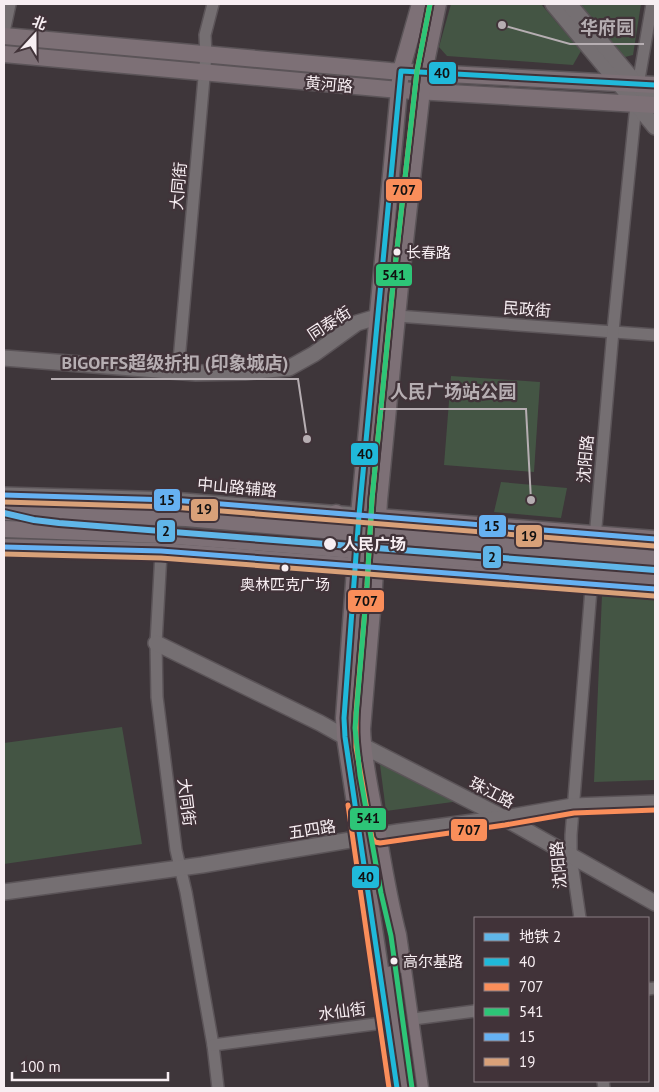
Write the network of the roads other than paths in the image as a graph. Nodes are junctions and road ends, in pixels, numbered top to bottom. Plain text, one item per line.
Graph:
1 (10, 4) edge
2 (213, 4) edge
3 (420, 4) edge
4 (438, 4) edge
5 (553, 4) edge
6 (569, 4) edge
7 (652, 4) edge
8 (4, 34) edge
9 (4, 54) edge
10 (206, 55) junction
11 (402, 71) junction
12 (424, 72) junction
13 (204, 73) junction
14 (620, 84) junction
15 (638, 85) junction
16 (655, 85) edge
17 (399, 90) junction
18 (421, 92) junction
19 (636, 103) junction
20 (655, 105) edge
21 (655, 127) edge
22 (397, 316) junction
23 (377, 317) junction
24 (613, 331) junction
25 (655, 335) edge
26 (4, 358) edge
27 (178, 372) junction
28 (4, 495) edge
29 (4, 512) edge
30 (336, 513) junction
31 (359, 515) junction
32 (163, 517) junction
33 (378, 517) junction
34 (4, 529) edge
35 (358, 533) junction
36 (377, 534) junction
37 (595, 534) junction
38 (655, 539) edge
39 (162, 543) junction
40 (4, 547) edge
41 (356, 558) junction
42 (375, 559) junction
43 (655, 559) edge
44 (592, 569) junction
45 (655, 574) edge
46 (655, 589) edge
47 (156, 643) junction
48 (345, 737) junction
49 (363, 746) junction
50 (655, 803) edge
51 (573, 806) junction
52 (504, 818) junction
53 (378, 836) junction
54 (360, 839) junction
55 (570, 856) junction
56 (181, 868) junction
57 (4, 892) edge
58 (655, 903) edge
59 (393, 917) junction
60 (580, 917) edge
61 (373, 920) junction
62 (392, 974) junction
63 (474, 1011) edge
64 (410, 1019) junction
65 (387, 1022) junction
66 (213, 1044) junction
67 (218, 1088) edge
68 (396, 1088) edge
69 (408, 1088) edge
70 (420, 1088) edge

1 - 8 street
2 - 10 street, 大同街
3 - 11 main road
4 - 12 main road
5 - 14 main road
6 - 15 main road
7 - 15 street, 沈阳路
8 - 10 main road, 黄河路
9 - 13 main road, 黄河路
10 - 11 main road, 黄河路
10 - 13 street, 大同街
11 - 12 main road, 黄河路
11 - 17 main road
12 - 14 main road, 黄河路
12 - 18 main road
13 - 17 main road, 黄河路
13 - 27 street, 大同街
14 - 15 main road, 黄河路
14 - 19 main road
15 - 16 main road, 黄河路
15 - 19 street, 沈阳路
15 - 20 main road
17 - 18 main road, 黄河路
17 - 23 main road
18 - 19 main road, 黄河路
18 - 22 main road
19 - 20 main road, 黄河路
19 - 21 main road
19 - 24 street, 沈阳路
22 - 23 main road, 同泰街
22 - 24 street, 民政街
22 - 33 main road
23 - 27 main road, 同泰街
23 - 31 main road
24 - 25 street, 民政街
24 - 37 street, 沈阳路
26 - 27 main road, 同泰街
28 - 30 main road, 中山路辅路
29 - 32 main road
30 - 31 main road, 中山路辅路
30 - 35 main road
31 - 33 main road, 中山路辅路
31 - 35 main road
32 - 35 main road
32 - 39 street, 大同街
33 - 36 main road
33 - 37 main road
34 - 39 main road
35 - 36 main road
35 - 41 main road
36 - 42 main road
36 - 44 main road
37 - 38 main road
37 - 44 street, 沈阳路
39 - 40 main road
39 - 41 main road
39 - 41 main road
39 - 47 street, 大同街
41 - 42 main road
41 - 48 main road
42 - 44 main road
42 - 49 main road
43 - 44 main road
44 - 45 main road
44 - 46 main road
44 - 51 street, 沈阳路
47 - 48 main road
47 - 56 street, 大同街
48 - 54 main road
49 - 52 main road, 珠江路
49 - 53 main road
50 - 51 main road, 五四路
51 - 52 main road, 五四路
51 - 55 street, 沈阳路
52 - 53 main road, 五四路
52 - 55 main road, 珠江路
53 - 54 main road, 五四路
53 - 59 main road
54 - 56 main road, 五四路
54 - 61 main road
55 - 58 main road, 珠江路
55 - 60 street, 沈阳路
56 - 57 main road, 五四路
56 - 66 street, 大同街
59 - 62 main road
59 - 64 main road
61 - 62 main road
61 - 65 main road
62 - 69 main road, bridge
63 - 64 street, 水仙街
64 - 65 street, 水仙街
64 - 70 main road
65 - 66 street, 水仙街
65 - 68 main road
66 - 67 street, 大同街

